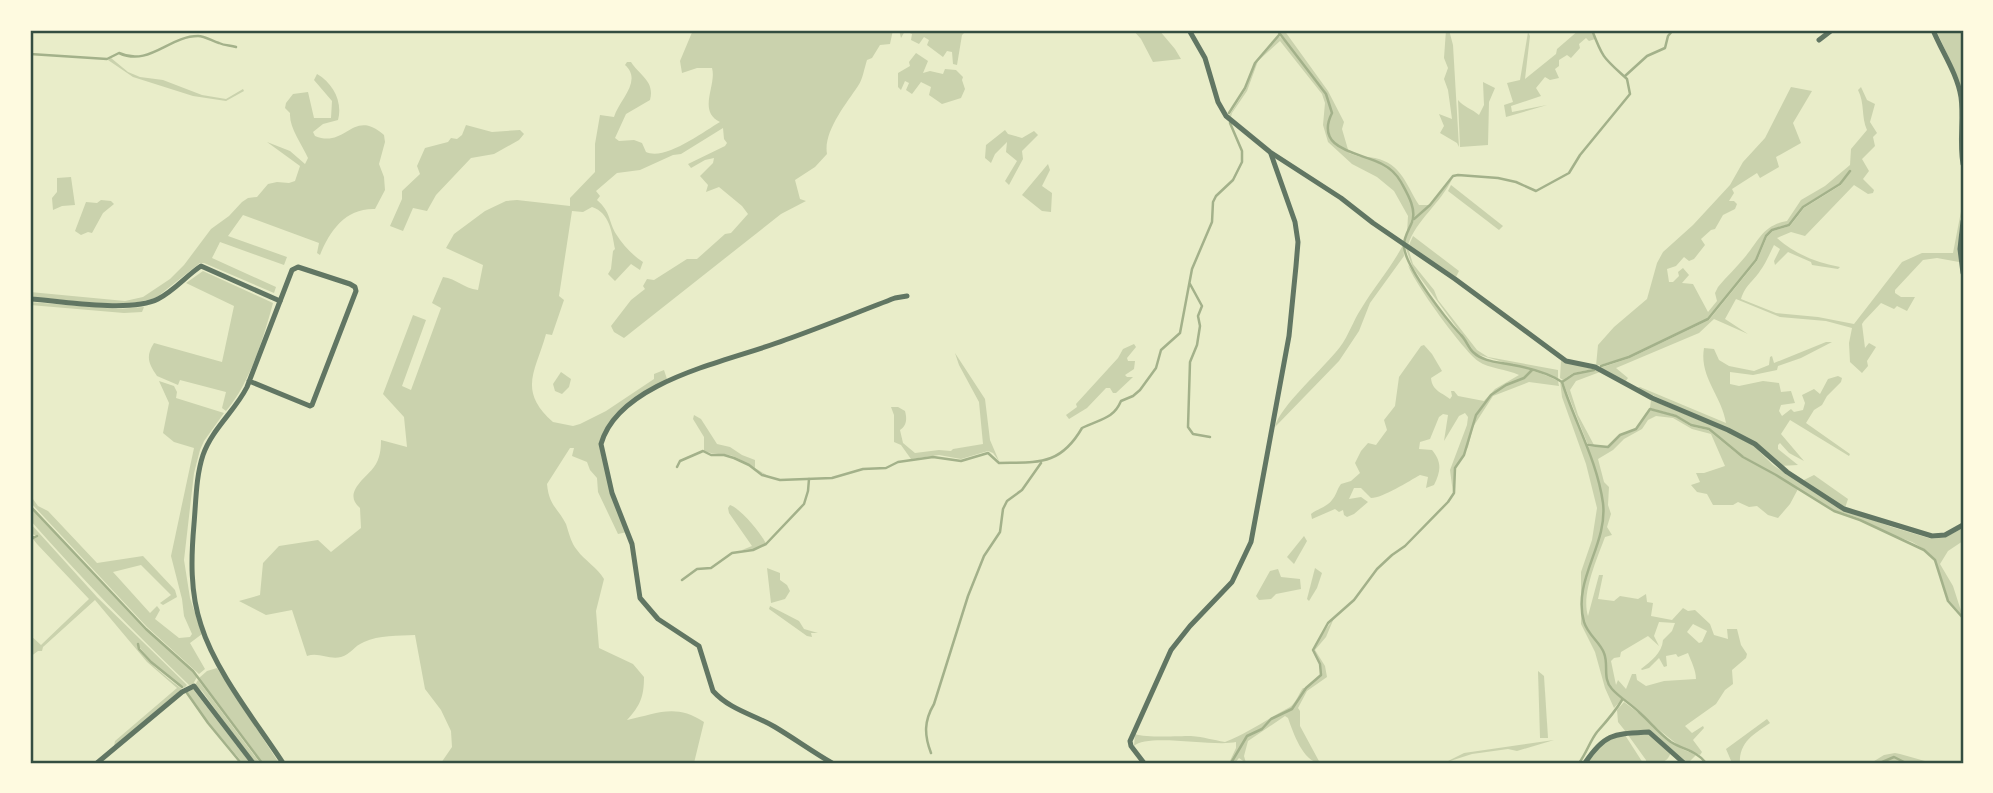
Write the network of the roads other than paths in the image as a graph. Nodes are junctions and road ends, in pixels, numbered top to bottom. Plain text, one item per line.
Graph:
1 (1189, 30) edge
2 (1832, 30) edge
3 (1933, 30) edge
4 (1819, 40) dead end
5 (1270, 152) junction
6 (1963, 164) edge
7 (1963, 221) edge
8 (1963, 273) edge
9 (907, 296) dead end
10 (30, 299) edge
11 (281, 301) junction
12 (249, 382) junction
13 (1963, 525) edge
14 (97, 763) edge
15 (253, 763) edge
16 (284, 763) edge
17 (832, 763) edge
18 (1144, 763) edge
19 (1585, 763) edge
20 (1684, 763) edge

1 - 5 street
2 - 4 street
3 - 6 street
5 - 13 street
5 - 18 street
7 - 8 street
9 - 17 street
10 - 11 street
11 - 12 street
11 - 12 street
12 - 16 street
14 - 15 street
19 - 20 street

